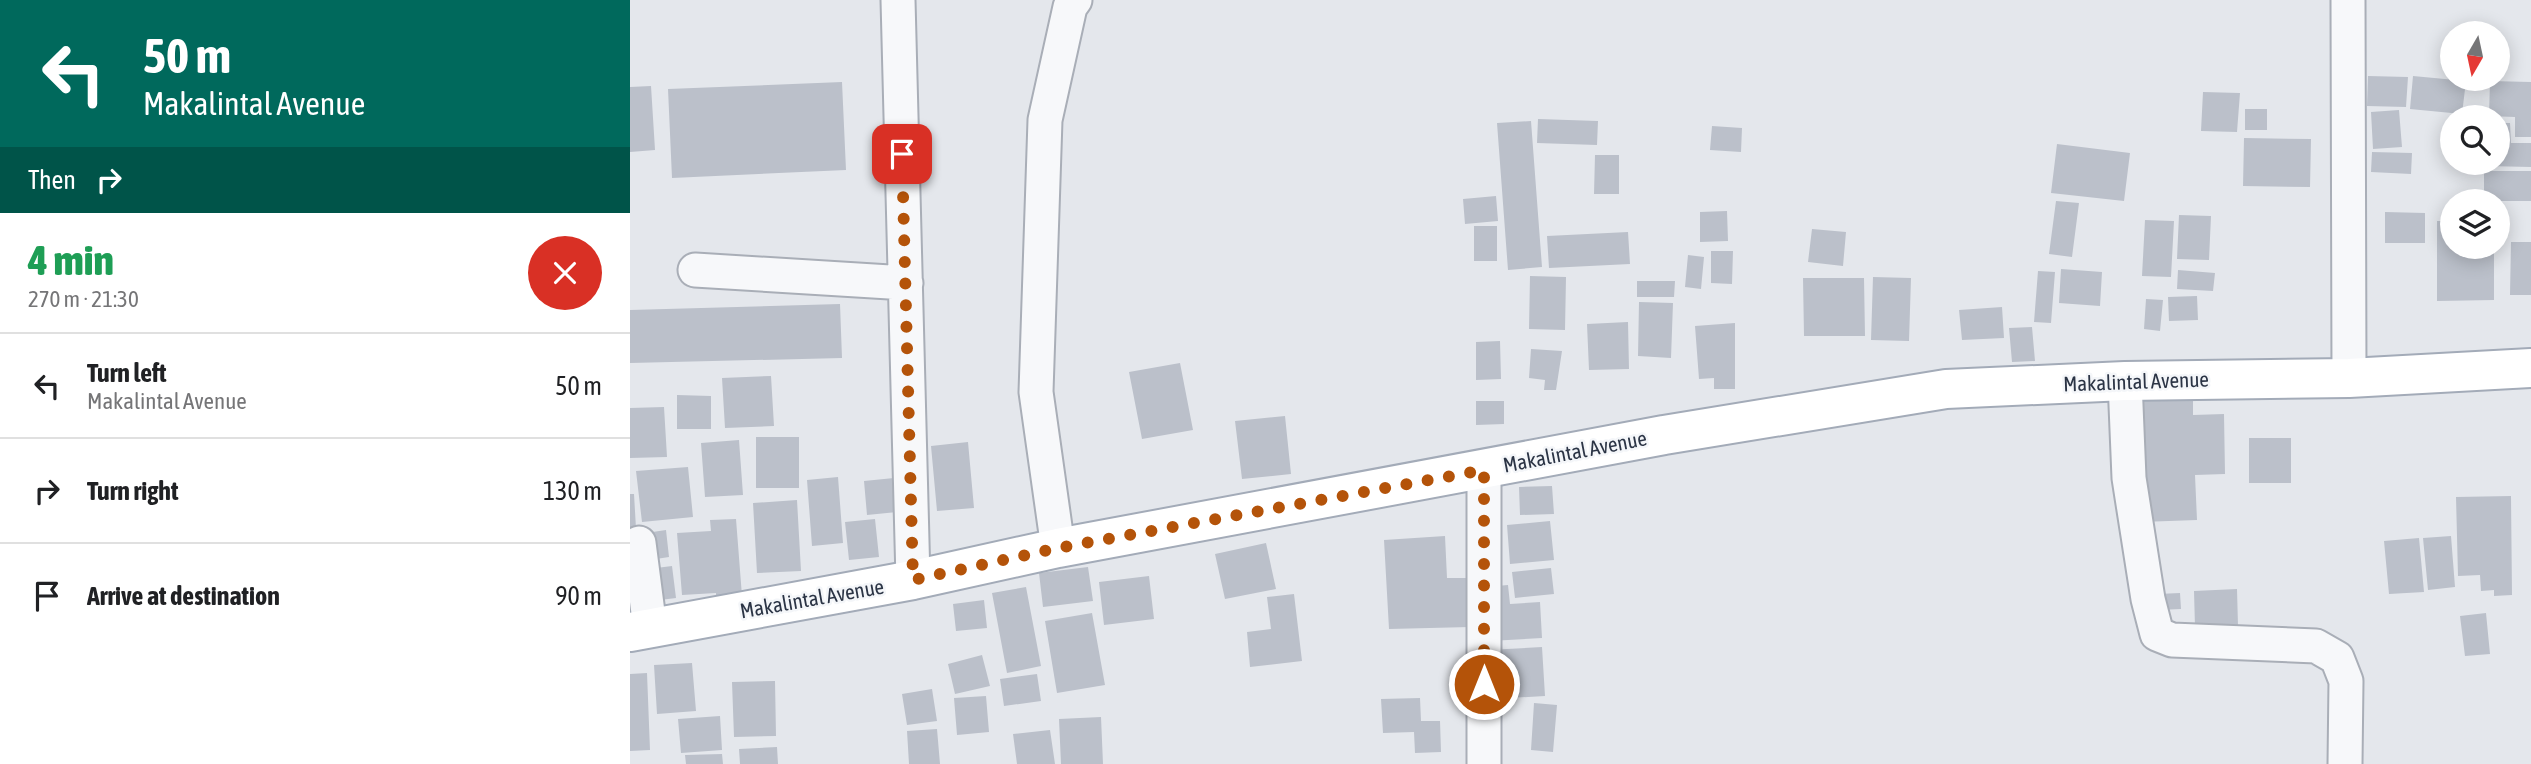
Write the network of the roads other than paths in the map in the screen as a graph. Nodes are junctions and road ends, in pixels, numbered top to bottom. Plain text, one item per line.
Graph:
1 (898, 0) edge
2 (1075, 0) edge
3 (2347, 0) edge
4 (695, 270) dead end
5 (906, 282) junction
6 (2531, 368) edge
7 (2349, 378) junction
8 (2125, 381) junction
9 (1484, 470) junction
10 (639, 543) dead end
11 (1058, 548) junction
12 (913, 580) junction
13 (640, 630) edge
14 (1484, 764) edge
15 (2345, 764) edge

1 - 5 street
2 - 11 street
3 - 7 street
4 - 5 street
5 - 12 street
6 - 7 main road, Makalintal Avenue
7 - 8 main road, Makalintal Avenue
8 - 9 main road, Makalintal Avenue
8 - 15 street
9 - 11 main road, Makalintal Avenue
9 - 14 street
10 - 13 street
11 - 12 main road, Makalintal Avenue
12 - 13 main road, Makalintal Avenue

